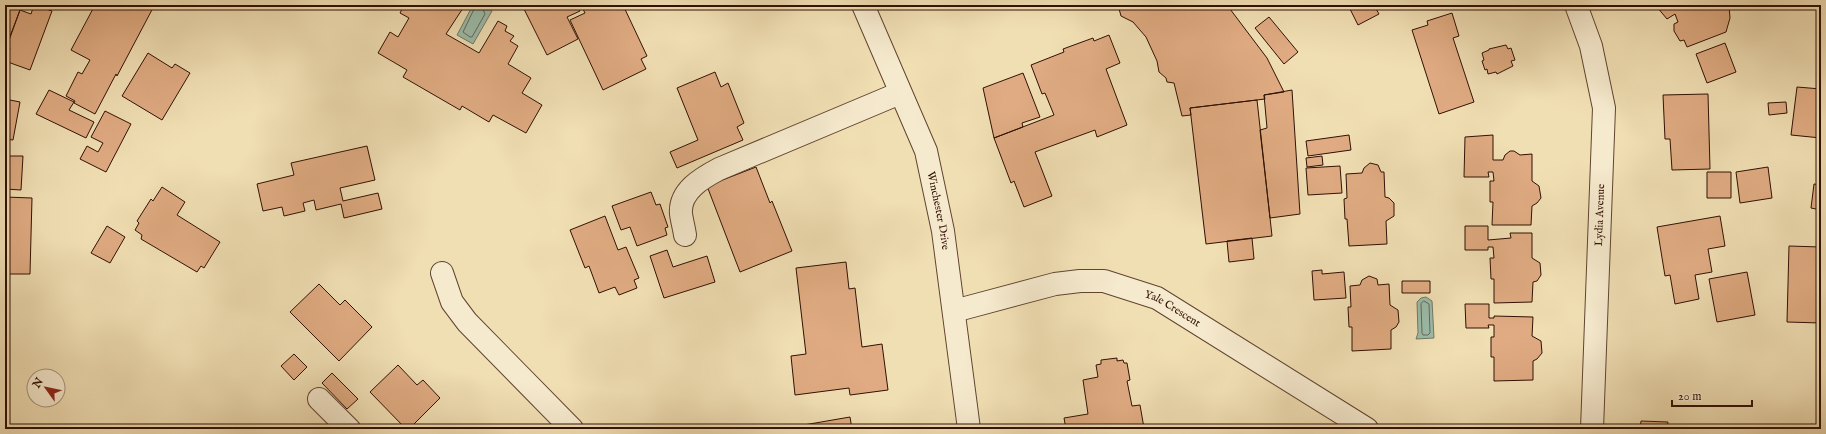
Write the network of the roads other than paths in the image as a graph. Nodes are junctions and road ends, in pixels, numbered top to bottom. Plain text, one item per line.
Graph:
1 (862, 5) edge
2 (1576, 5) edge
3 (900, 93) junction
4 (685, 235) dead end
5 (442, 273) dead end
6 (954, 311) junction
7 (319, 399) dead end
8 (349, 429) edge
9 (572, 429) edge
10 (969, 429) edge
11 (1367, 429) edge
12 (1592, 429) edge

1 - 3 street, Winchester Drive
2 - 12 street, Lydia Avenue
3 - 4 street
3 - 6 street, Winchester Drive
5 - 9 street
6 - 10 street, Winchester Drive
6 - 11 street, Yale Crescent
7 - 8 street

